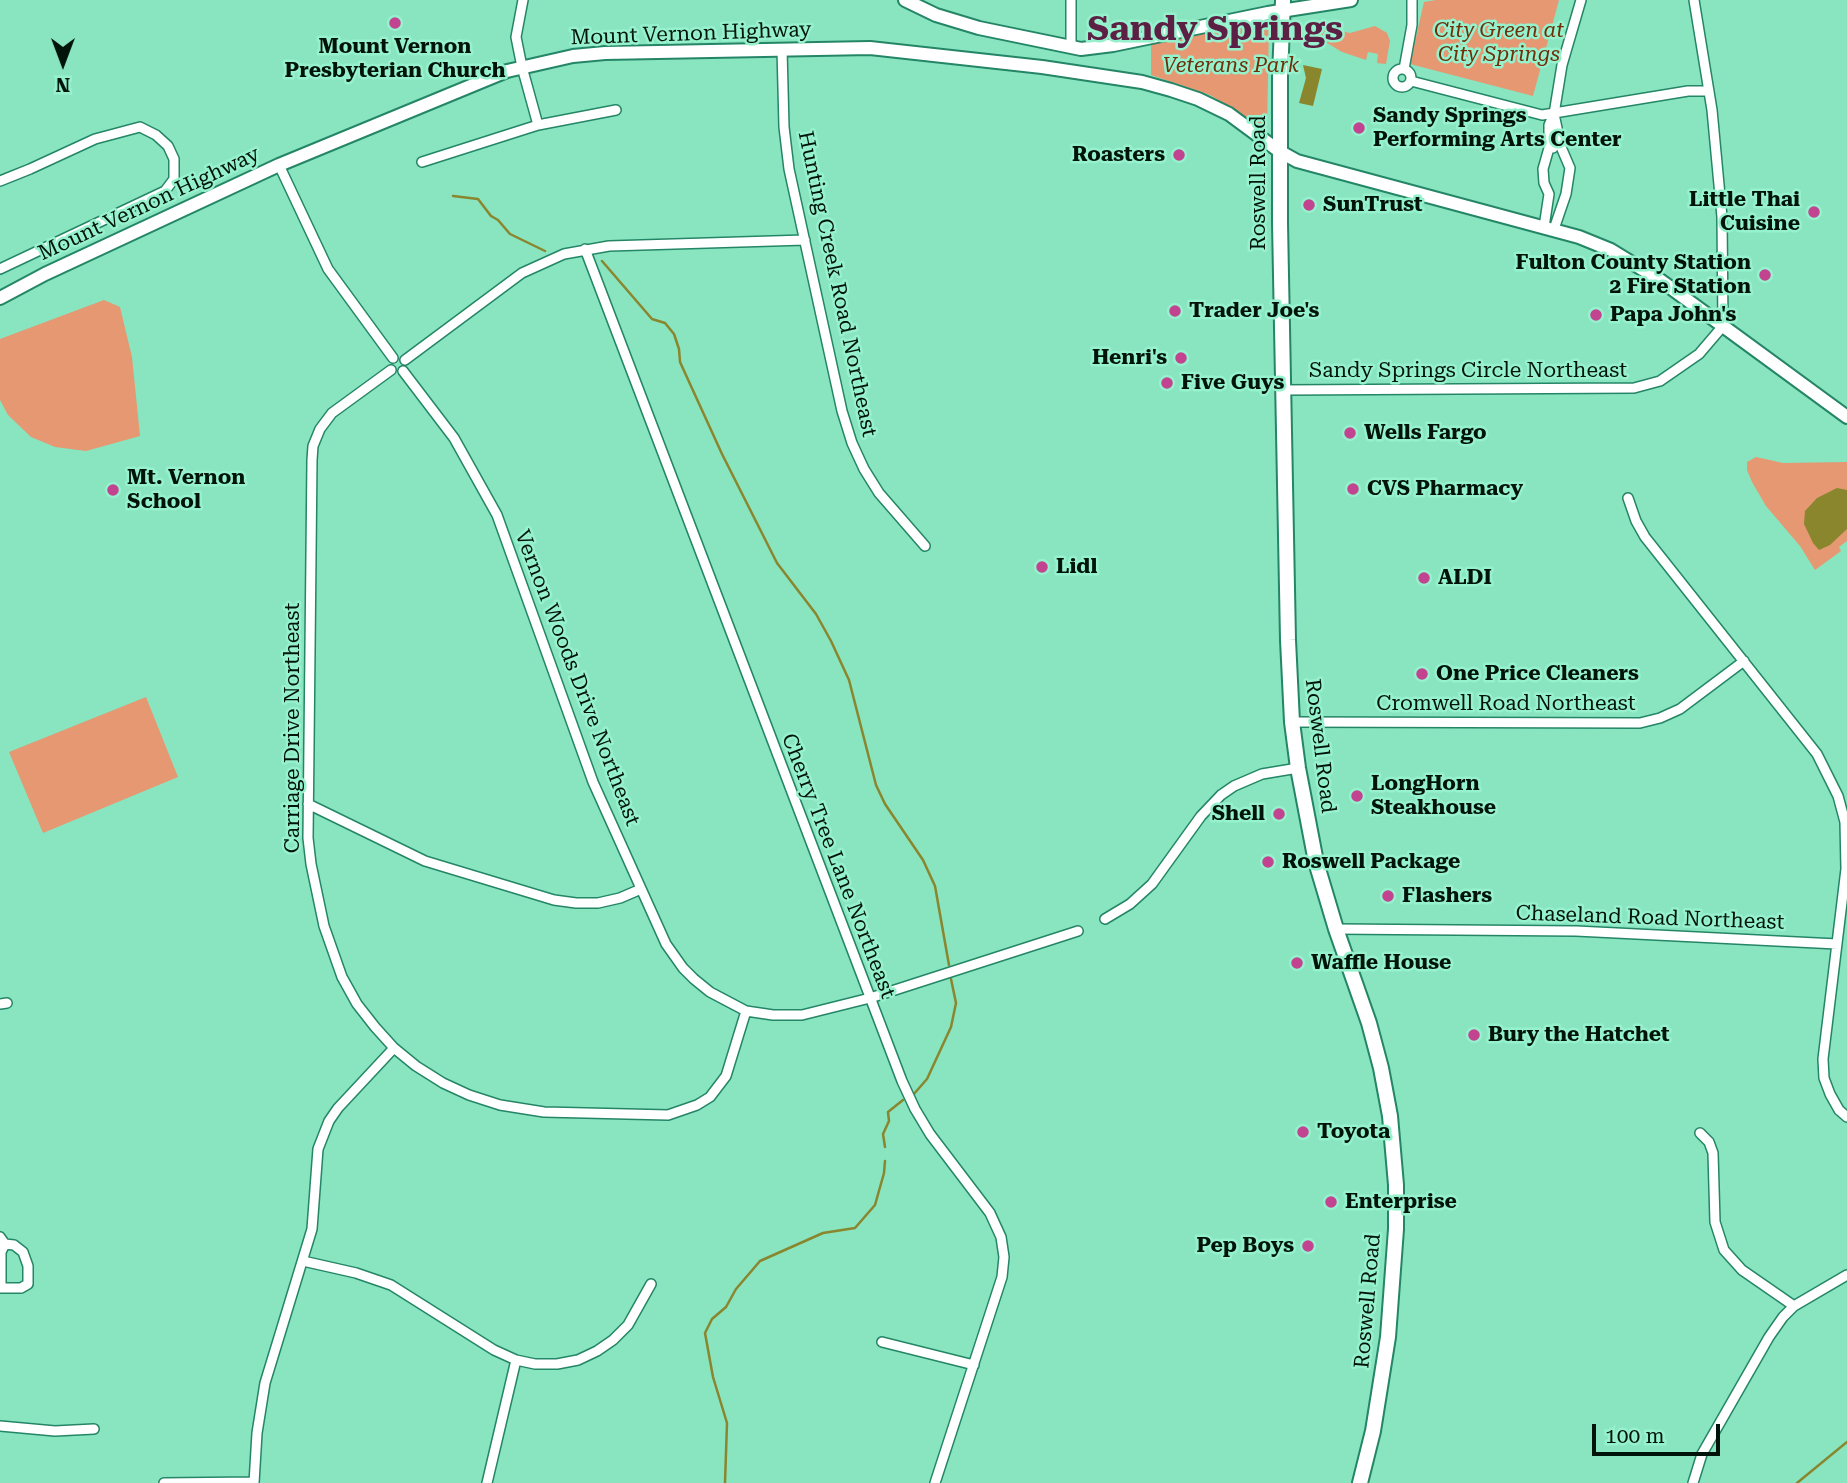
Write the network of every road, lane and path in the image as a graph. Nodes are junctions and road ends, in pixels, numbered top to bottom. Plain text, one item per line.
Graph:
1 (523, 0) edge
2 (905, 0) edge
3 (1071, 0) edge
4 (1351, 0) edge
5 (1412, 0) edge
6 (1581, 0) edge
7 (1694, 0) edge
8 (1283, 6) edge
9 (1071, 47) junction
10 (782, 49) junction
11 (522, 66) junction
12 (1404, 69) junction
13 (1411, 81) junction
14 (1709, 91) junction
15 (616, 110) dead end
16 (1555, 114) junction
17 (538, 125) junction
18 (1561, 147) junction
19 (1549, 148) junction
20 (1279, 151) junction
21 (422, 162) dead end
22 (279, 165) junction
23 (0, 180) edge
24 (1549, 194) junction
25 (1566, 194) junction
26 (1549, 228) junction
27 (804, 240) junction
28 (585, 249) junction
29 (0, 269) edge
30 (0, 298) edge
31 (1723, 326) junction
32 (393, 358) junction
33 (405, 360) junction
34 (391, 370) junction
35 (403, 371) junction
36 (1284, 390) junction
37 (1847, 417) edge
38 (1628, 498) dead end
39 (925, 546) dead end
40 (1744, 661) junction
41 (1292, 722) junction
42 (1298, 768) junction
43 (308, 804) junction
44 (641, 888) junction
45 (1105, 919) dead end
46 (1336, 929) junction
47 (1077, 931) dead end
48 (1837, 944) junction
49 (870, 998) junction
50 (746, 1011) junction
51 (394, 1048) junction
52 (1847, 1117) edge
53 (1700, 1133) dead end
54 (2, 1240) edge
55 (303, 1261) junction
56 (1847, 1275) edge
57 (651, 1284) dead end
58 (1794, 1306) junction
59 (882, 1342) dead end
60 (516, 1360) junction
61 (974, 1365) junction
62 (0, 1426) edge
63 (94, 1429) dead end
64 (254, 1482) edge
65 (164, 1483) edge
66 (487, 1483) edge
67 (935, 1483) edge
68 (1360, 1483) edge
69 (1693, 1483) edge

1 - 11 street
2 - 9 main road
3 - 9 street
4 - 8 main road
5 - 12 street
6 - 16 street
7 - 14 street
8 - 9 main road
8 - 20 main road, Roswell Road
10 - 11 main road, Mount Vernon Highway
10 - 20 main road, Mount Vernon Highway
10 - 27 street, Hunting Creek Road Northeast
11 - 17 street
11 - 22 main road, Mount Vernon Highway
12 - 13 street
12 - 13 street
13 - 16 street
14 - 16 street
14 - 31 street
15 - 17 street
16 - 18 street
16 - 19 street
17 - 21 street
18 - 19 street
18 - 25 street
19 - 24 street
20 - 26 main road, Mount Vernon Highway
20 - 36 main road, Roswell Road
22 - 30 main road, Mount Vernon Highway
22 - 32 street
23 - 29 street
24 - 25 street
24 - 26 street
25 - 26 street
26 - 31 main road, Mount Vernon Highway
27 - 28 street
27 - 39 street, Hunting Creek Road Northeast
28 - 33 street
28 - 49 street, Cherry Tree Lane Northeast
31 - 36 street, Sandy Springs Circle Northeast
31 - 37 main road, Mount Vernon Highway
32 - 33 street
32 - 34 street
33 - 35 street
34 - 35 street
34 - 43 street, Carriage Drive Northeast
35 - 44 street, Vernon Woods Drive Northeast
36 - 41 main road, Roswell Road
38 - 40 street
40 - 41 street, Cromwell Road Northeast
40 - 48 street
41 - 42 main road, Roswell Road
42 - 45 street
42 - 46 main road, Roswell Road
43 - 44 street
43 - 51 street, Carriage Drive Northeast
44 - 50 street, Vernon Woods Drive Northeast
46 - 48 street, Chaseland Road Northeast
46 - 68 main road, Roswell Road
47 - 49 street, Vernon Woods Drive Northeast
48 - 52 street
49 - 50 street, Vernon Woods Drive Northeast
49 - 61 street, Cherry Tree Lane Northeast
50 - 51 street, Carriage Drive Northeast
51 - 55 street
53 - 58 street
54 - 54 street
55 - 60 street
55 - 64 street
56 - 58 street
57 - 60 street
58 - 69 street
59 - 61 street
60 - 66 street
61 - 67 street, Cherry Tree Lane Northeast
62 - 63 street
64 - 65 street

